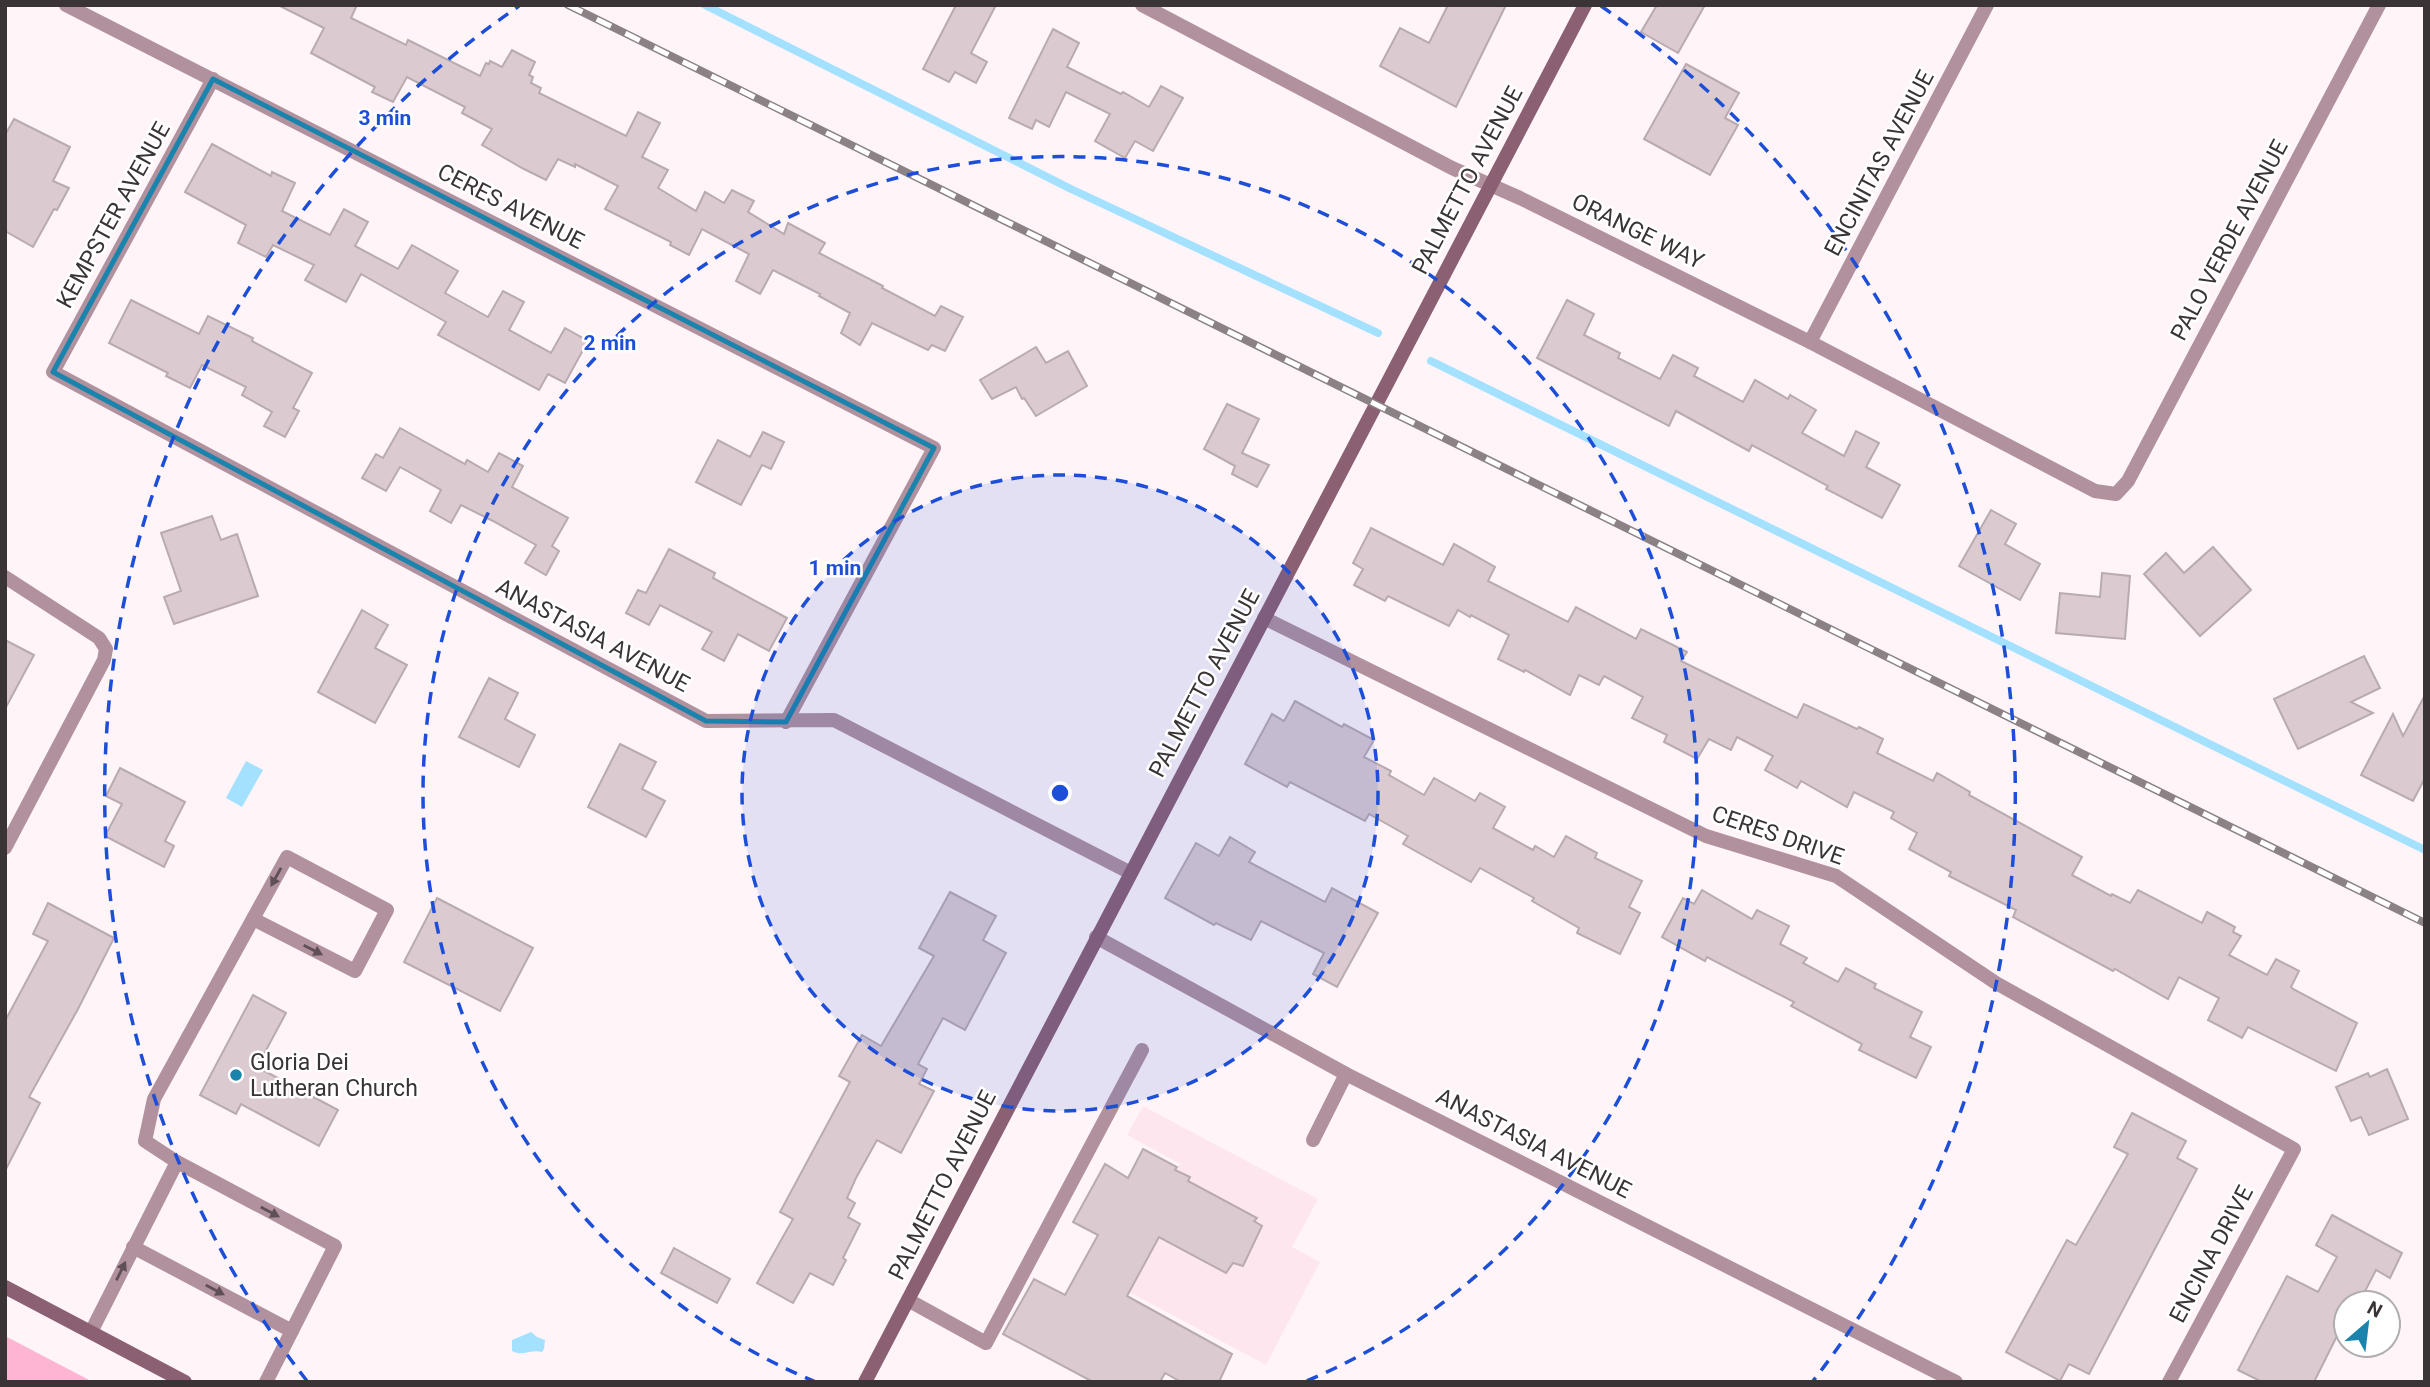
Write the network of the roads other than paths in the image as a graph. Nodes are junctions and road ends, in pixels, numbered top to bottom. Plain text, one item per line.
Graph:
1 (66, 5) edge
2 (1142, 5) edge
3 (1585, 5) edge
4 (1987, 5) edge
5 (2379, 5) edge
6 (212, 79) junction
7 (1490, 184) junction
8 (1810, 342) junction
9 (52, 372) joint
10 (2116, 494) joint
11 (5, 577) edge
12 (1264, 618) junction
13 (786, 722) junction
14 (5, 848) edge
15 (1129, 873) junction
16 (253, 919) junction
17 (1096, 937) junction
18 (1142, 1050) dead end
19 (1346, 1074) junction
20 (1312, 1140) dead end
21 (2294, 1149) joint
22 (177, 1162) junction
23 (133, 1247) junction
24 (5, 1287) edge
25 (908, 1300) junction
26 (292, 1331) junction
27 (91, 1332) junction
28 (185, 1382) edge
29 (266, 1382) edge
30 (865, 1382) edge
31 (1956, 1382) edge
32 (2169, 1382) edge

1 - 6 street, CERES AVENUE
2 - 7 street, ORANGE WAY
3 - 7 street, PALMETTO AVENUE
4 - 8 street, ENCINITAS AVENUE
5 - 10 street, PALO VERDE AVENUE
6 - 9 street, KEMPSTER AVENUE
6 - 13 street, CERES AVENUE
7 - 8 street, ORANGE WAY
7 - 12 street, PALMETTO AVENUE
8 - 10 street, ORANGE WAY
9 - 13 street, ANASTASIA AVENUE
11 - 14 street
12 - 15 street, PALMETTO AVENUE
12 - 21 street, CERES DRIVE
13 - 15 street, ANASTASIA AVENUE
15 - 17 street, PALMETTO AVENUE
16 -> 16 street
16 - 22 street
17 - 19 street, ANASTASIA AVENUE
17 - 25 street, PALMETTO AVENUE
18 - 25 street
19 - 20 street
19 - 31 street, ANASTASIA AVENUE
21 - 32 street, ENCINA DRIVE
22 - 23 street
22 -> 26 street
23 -> 26 street
27 -> 23 street
24 - 27 street
25 - 30 street, PALMETTO AVENUE
26 - 29 street
27 - 28 street

